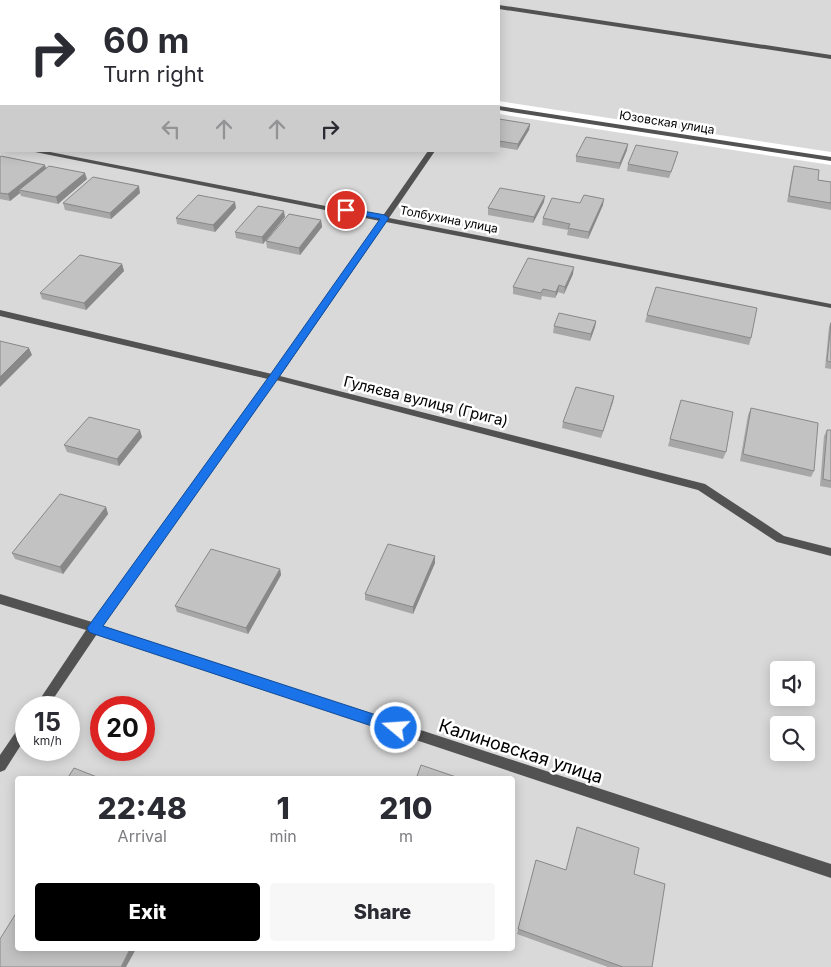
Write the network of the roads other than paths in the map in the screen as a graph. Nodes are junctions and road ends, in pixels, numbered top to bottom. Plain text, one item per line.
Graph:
1 (500, 7) edge
2 (831, 57) edge
3 (500, 108) edge
4 (38, 152) edge
5 (431, 152) edge
6 (831, 159) edge
7 (385, 218) junction
8 (831, 306) edge
9 (0, 313) edge
10 (274, 378) junction
11 (831, 552) edge
12 (0, 599) edge
13 (94, 628) junction
14 (48, 696) edge
15 (15, 744) edge
16 (0, 766) edge
17 (831, 871) edge

1 - 2 lane
3 - 6 lane, Юзовская улица
4 - 7 lane, Толбухина улица
5 - 7 lane
7 - 8 lane, Толбухина улица
7 - 10 lane
9 - 10 lane, Гуляєва вулиця (Грига)
10 - 11 lane, Гуляєва вулиця (Грига)
10 - 13 lane
12 - 13 lane, Калиновская улица
13 - 14 lane
13 - 17 lane, Калиновская улица
15 - 16 lane

